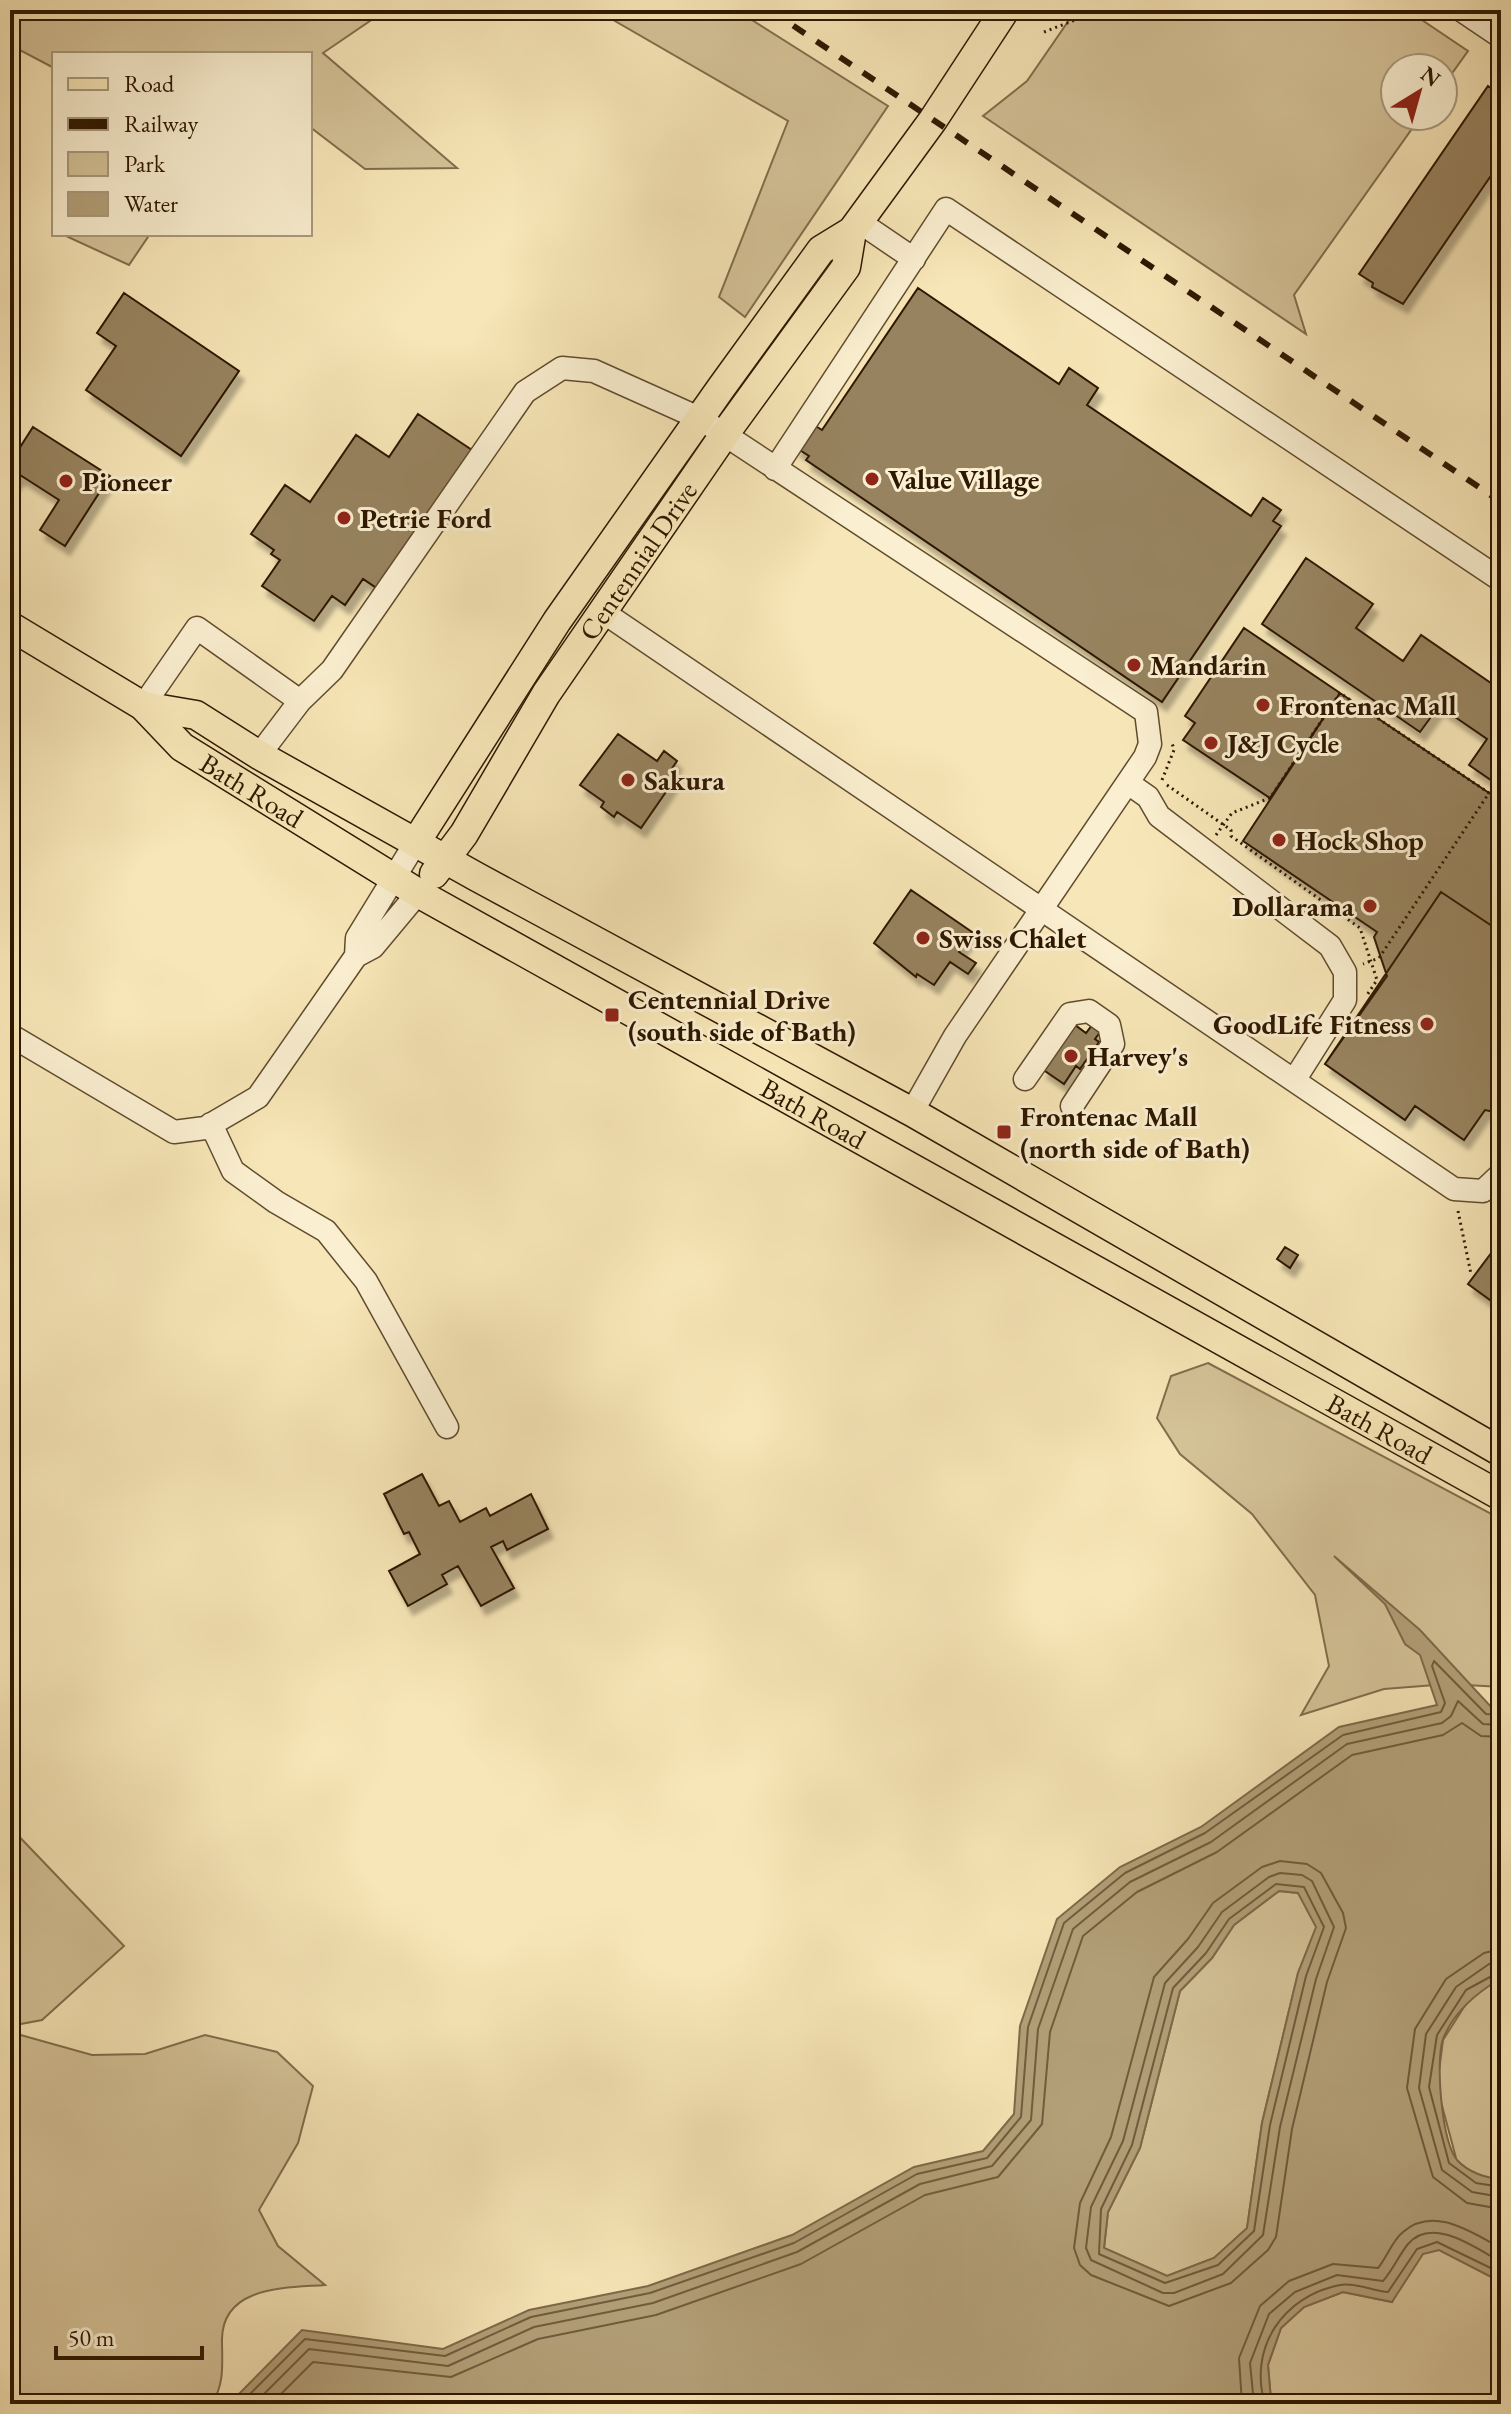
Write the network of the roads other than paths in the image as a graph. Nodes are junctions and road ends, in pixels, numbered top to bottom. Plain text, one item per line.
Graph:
1 (1005, 10) edge
2 (1461, 10) edge
3 (1501, 37) edge
4 (855, 226) junction
5 (914, 259) junction
6 (712, 427) junction
7 (775, 469) junction
8 (1501, 580) edge
9 (603, 612) junction
10 (10, 626) edge
11 (300, 701) junction
12 (143, 706) junction
13 (259, 755) junction
14 (1128, 783) junction
15 (416, 842) junction
16 (446, 859) junction
17 (393, 878) junction
18 (418, 893) junction
19 (1041, 911) junction
20 (356, 956) junction
21 (10, 1035) edge
22 (1025, 1079) dead end
23 (1295, 1079) junction
24 (1072, 1106) dead end
25 (912, 1112) junction
26 (211, 1124) junction
27 (1501, 1174) edge
28 (447, 1427) dead end
29 (1499, 1447) edge
30 (1501, 1496) edge

1 - 4 main road, Centennial Drive
2 - 3 street
4 - 5 street
4 - 6 main road, Centennial Drive
5 - 7 street
5 - 8 street
6 - 7 street
6 - 9 main road, Centennial Drive
6 - 11 street
6 - 15 main road, Centennial Drive
7 - 14 street
9 - 16 main road, Centennial Drive
9 - 19 street
10 - 12 main road, Bath Road
11 - 12 street
11 - 13 street
12 - 13 main road, Bath Road
12 - 17 main road, Bath Road
13 - 15 main road, Bath Road
14 - 19 street
14 - 23 street
15 - 16 main road, Bath Road
15 - 17 street
16 - 18 main road, Centennial Drive
16 - 25 main road, Bath Road
17 - 18 main road, Bath Road
17 - 20 street
18 - 20 street
18 - 30 main road, Bath Road
19 - 23 street
19 - 25 street
20 - 26 street
21 - 26 street
22 - 24 street
23 - 27 street
25 - 29 main road, Bath Road
26 - 28 street

